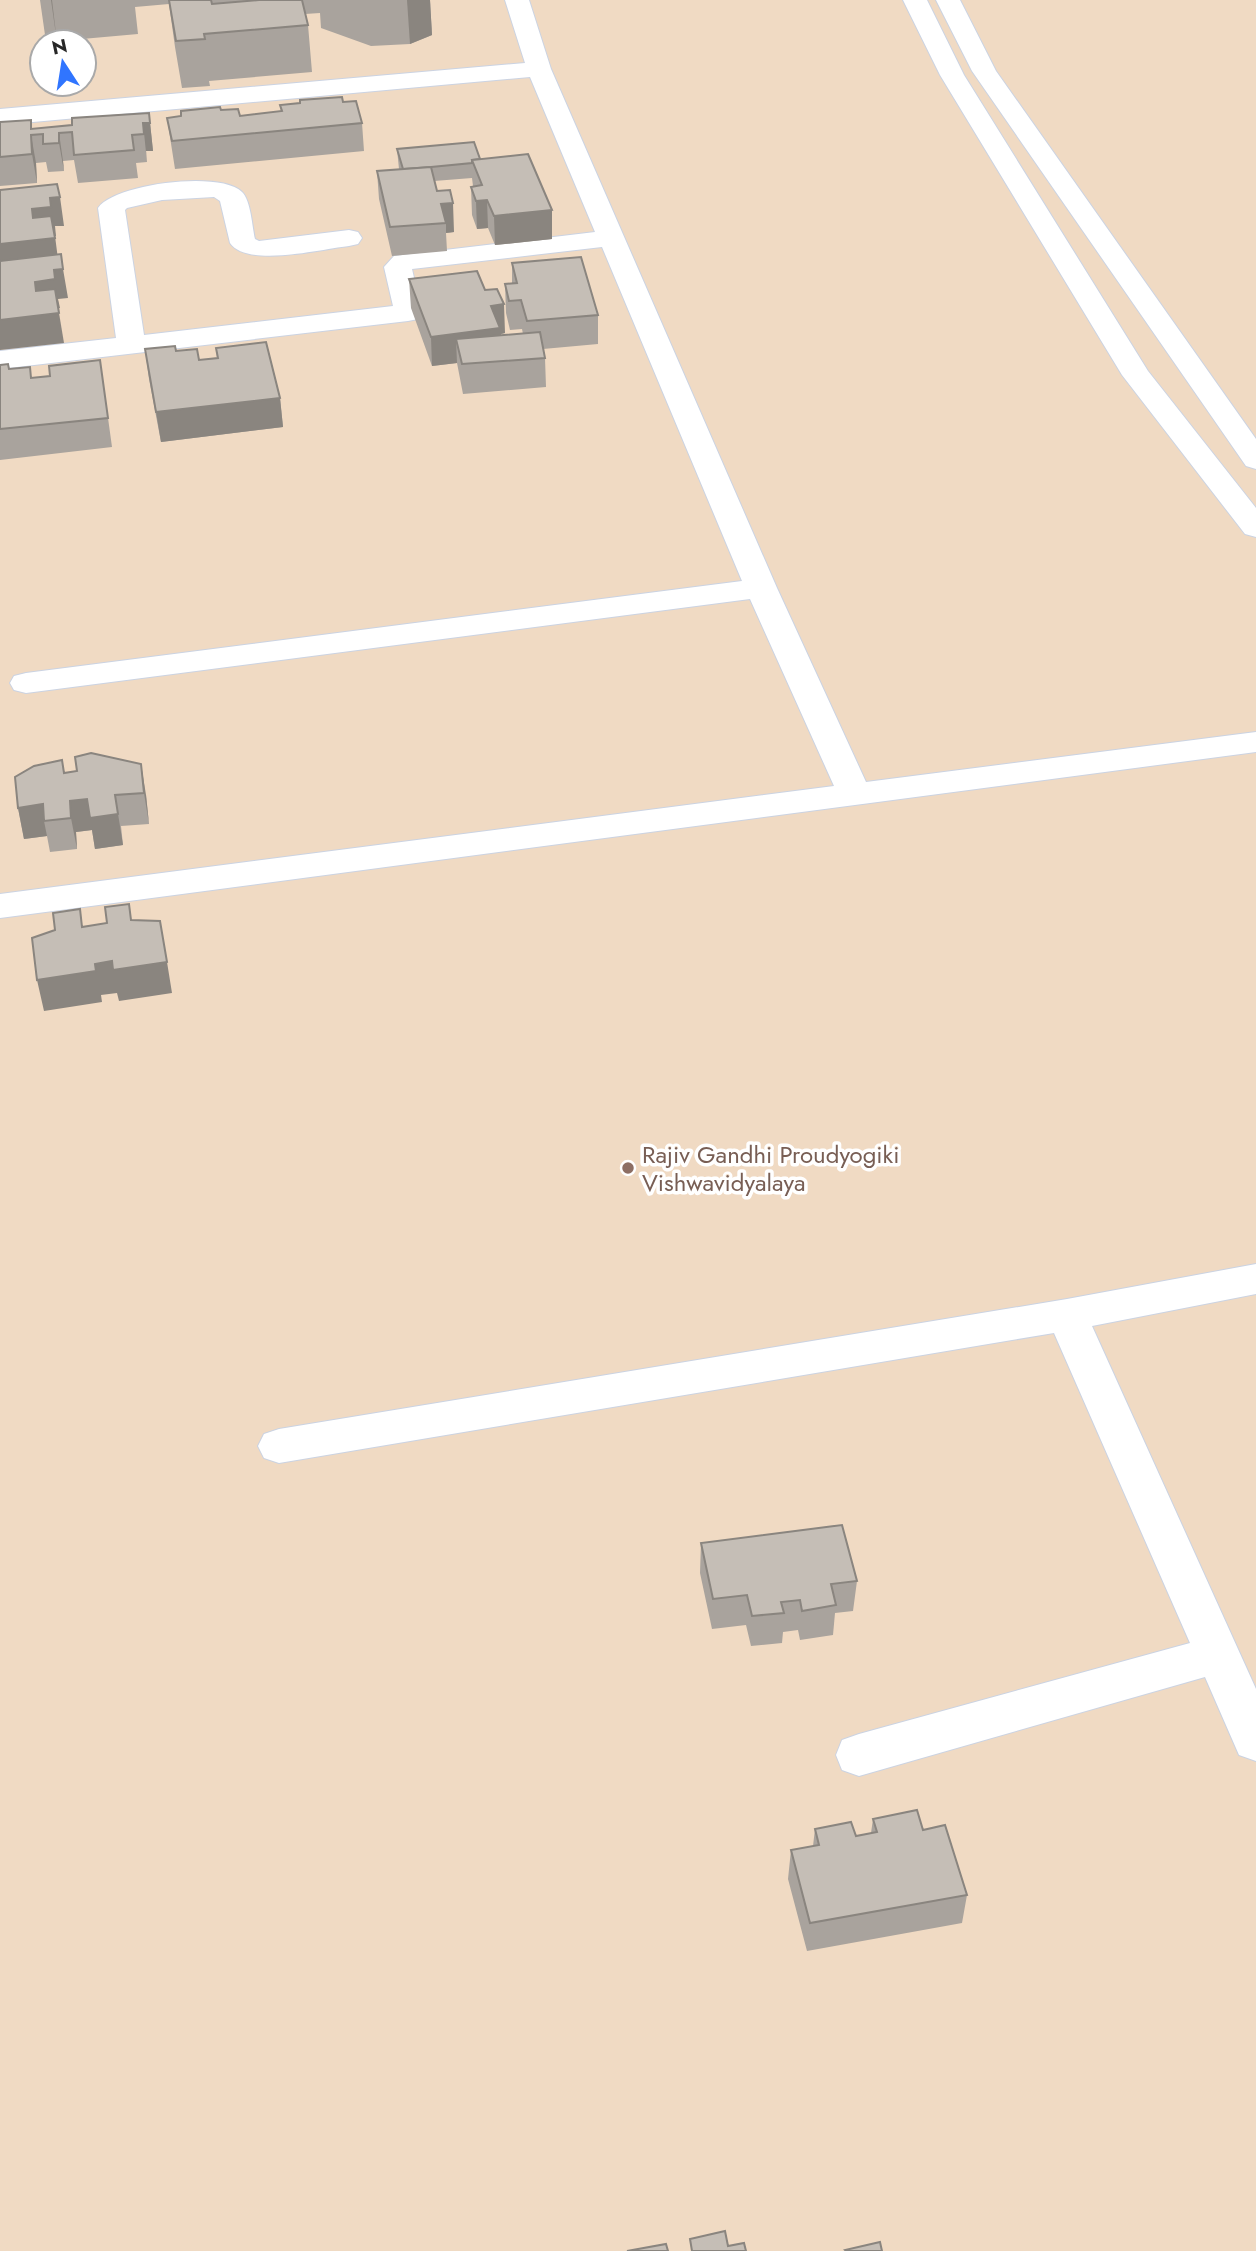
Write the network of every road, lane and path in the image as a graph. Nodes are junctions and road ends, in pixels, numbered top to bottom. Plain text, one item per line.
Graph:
1 (517, 0) edge
2 (915, 0) edge
3 (948, 0) edge
4 (539, 69) junction
5 (0, 117) edge
6 (349, 238) dead end
7 (612, 238) junction
8 (131, 345) junction
9 (0, 360) edge
10 (1256, 460) edge
11 (1256, 528) edge
12 (761, 588) junction
13 (26, 683) dead end
14 (1256, 742) edge
15 (854, 794) junction
16 (0, 906) edge
17 (1256, 1279) edge
18 (1067, 1315) junction
19 (279, 1446) dead end
20 (1218, 1654) junction
21 (1256, 1741) edge
22 (859, 1755) dead end

1 - 4 lane
2 - 11 lane
3 - 10 lane
4 - 5 lane
4 - 7 lane
6 - 8 lane
7 - 8 lane
7 - 12 lane
8 - 9 lane
12 - 13 lane
12 - 15 lane
14 - 15 lane
15 - 16 lane
17 - 18 lane
18 - 19 lane
18 - 20 lane
20 - 21 lane
20 - 22 lane

